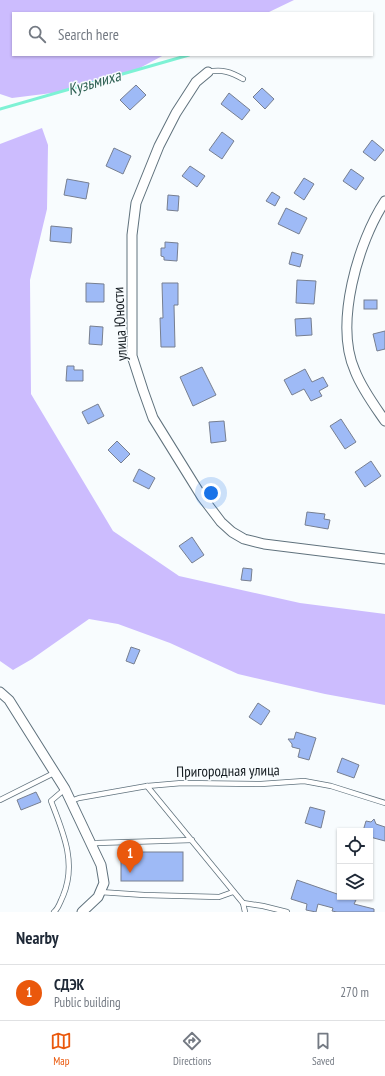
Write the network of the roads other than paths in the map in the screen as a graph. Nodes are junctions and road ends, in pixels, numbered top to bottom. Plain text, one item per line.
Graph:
1 (208, 72) joint
2 (244, 79) dead end
3 (385, 201) edge
4 (385, 421) edge
5 (385, 559) edge
6 (0, 692) edge
7 (54, 773) junction
8 (147, 786) junction
9 (65, 789) junction
10 (0, 800) edge
11 (71, 801) junction
12 (385, 803) edge
13 (192, 840) junction
14 (91, 845) junction
15 (100, 892) junction
16 (233, 892) junction
17 (243, 903) junction
18 (54, 912) edge
19 (82, 912) edge
20 (245, 912) edge
21 (287, 912) edge

1 - 2 lane
1 - 5 street, улица Юности
3 - 4 street
6 - 7 street
7 - 9 street
7 - 10 lane
8 - 11 lane, Пригородная улица
8 - 12 lane, Пригородная улица
8 - 13 lane
9 - 11 street
9 - 18 lane
11 - 14 street
13 - 14 lane
13 - 16 lane
14 - 15 street
15 - 16 lane
15 - 19 street
16 - 17 lane
17 - 20 lane
17 - 21 lane

